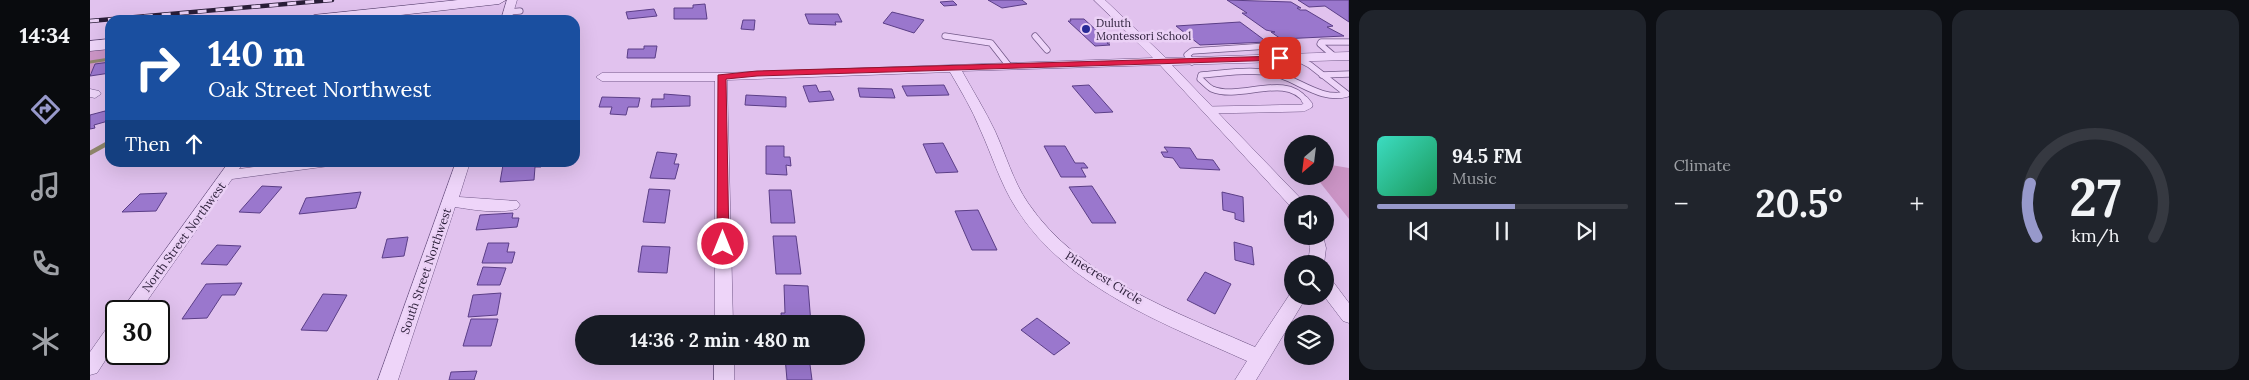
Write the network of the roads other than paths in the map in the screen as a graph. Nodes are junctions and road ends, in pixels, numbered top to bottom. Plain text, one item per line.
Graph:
1 (499, 0) edge
2 (512, 0) edge
3 (1099, 0) edge
4 (520, 11) dead end
5 (370, 15) edge
6 (507, 15) edge
7 (510, 15) edge
8 (945, 36) dead end
9 (1035, 36) dead end
10 (999, 37) dead end
11 (1349, 42) edge
12 (991, 43) junction
13 (105, 44) edge
14 (90, 46) edge
15 (1047, 50) dead end
16 (1334, 56) junction
17 (1349, 56) edge
18 (1298, 58) junction
19 (1164, 63) junction
20 (1008, 66) junction
21 (954, 68) junction
22 (1349, 74) edge
23 (1322, 75) junction
24 (602, 77) dead end
25 (721, 77) junction
26 (1348, 94) edge
27 (1210, 110) junction
28 (260, 167) edge
29 (461, 167) edge
30 (233, 169) edge
31 (1290, 195) edge
32 (450, 201) junction
33 (512, 205) dead end
34 (1334, 296) edge
35 (138, 300) edge
36 (1292, 305) edge
37 (724, 315) edge
38 (1349, 316) edge
39 (105, 346) edge
40 (1258, 357) junction
41 (724, 365) edge
42 (90, 367) edge
43 (388, 380) edge
44 (724, 380) edge
45 (1245, 380) edge

1 - 5 street
2 - 6 street
3 - 19 street
4 - 7 lane
8 - 12 lane
9 - 15 lane
10 - 12 lane
11 - 16 lane
12 - 20 lane
13 - 14 street
16 - 17 street
16 - 18 street
18 - 19 street
18 - 23 lane
19 - 20 street
19 - 27 street
20 - 21 street
21 - 25 street
21 - 40 street, Pinecrest Circle
22 - 23 lane
23 - 26 lane
24 - 25 street
25 - 37 street
26 - 27 lane
27 - 31 street
28 - 30 street
29 - 32 street, South Street Northwest
30 - 35 street, North Street Northwest
32 - 33 street
32 - 43 street, South Street Northwest
34 - 38 street
36 - 40 street
39 - 42 street
40 - 45 street
41 - 44 street

